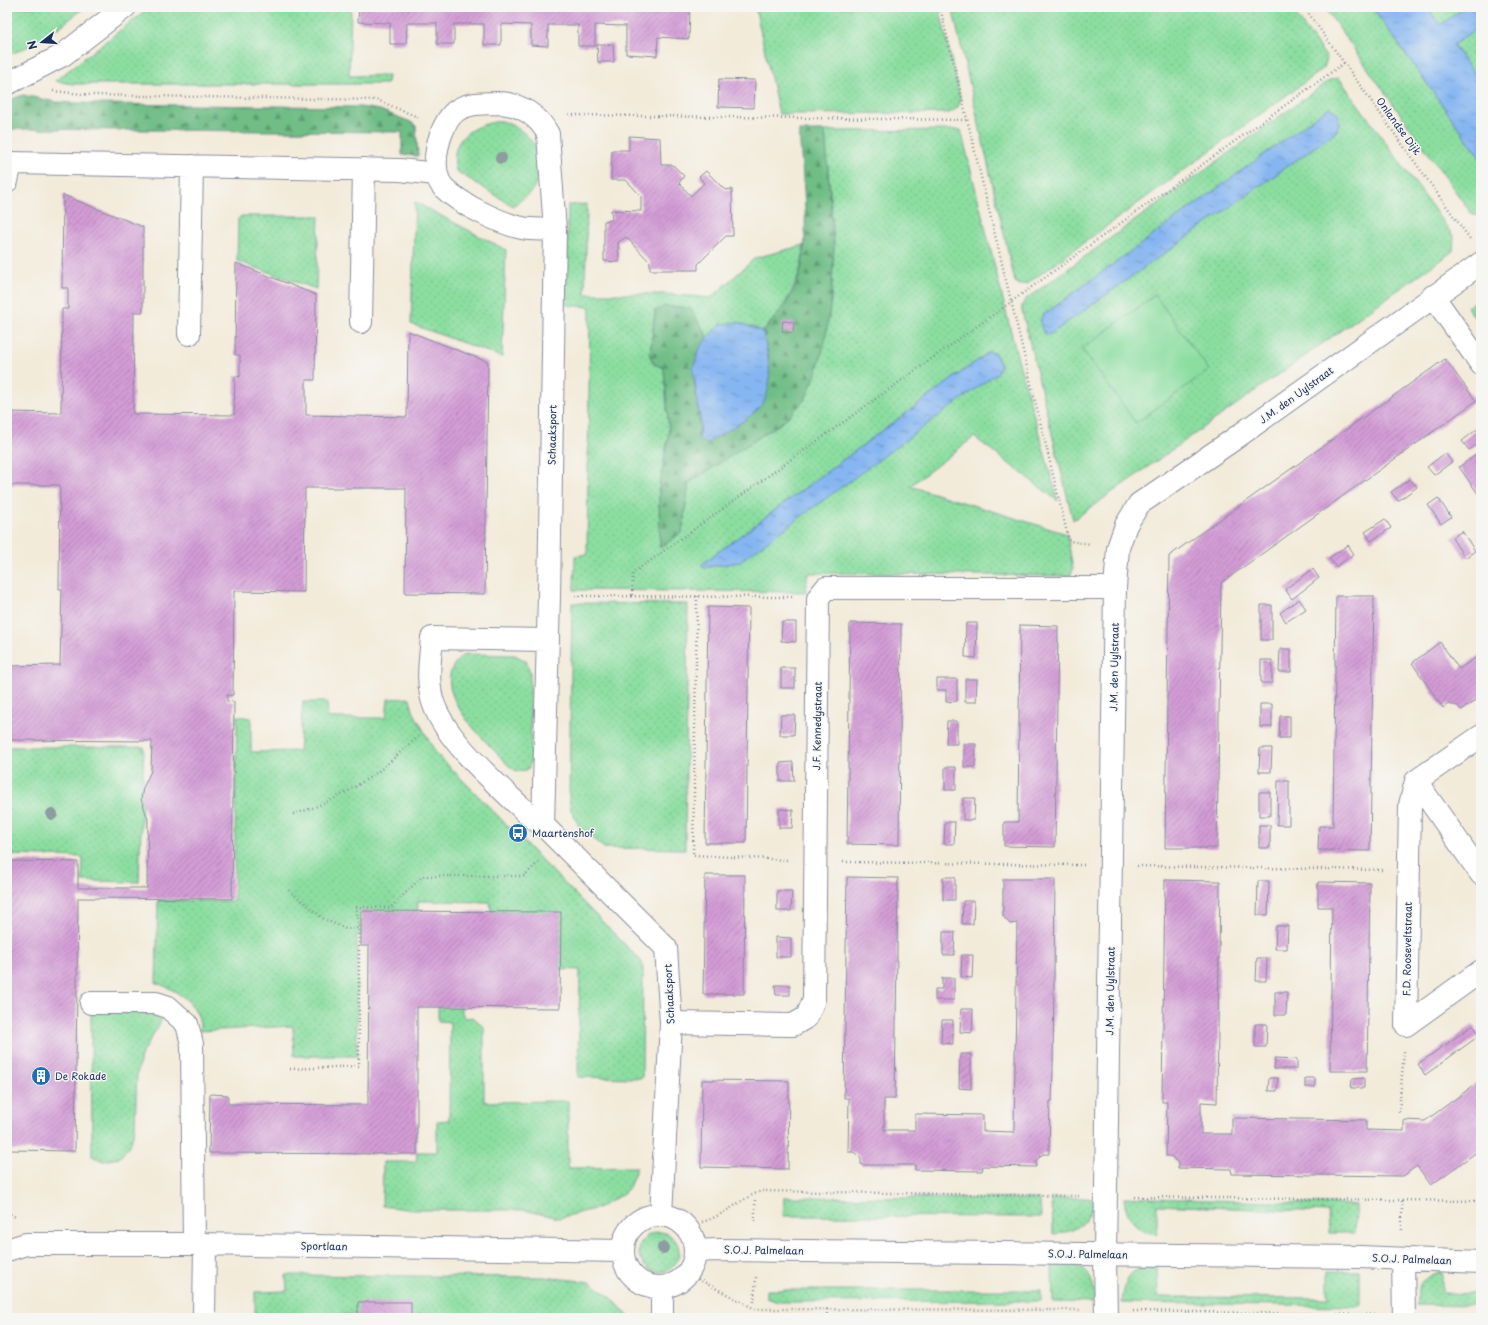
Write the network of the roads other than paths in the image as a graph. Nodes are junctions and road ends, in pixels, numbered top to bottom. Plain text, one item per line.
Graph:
1 (124, 7) edge
2 (10, 83) edge
3 (192, 166) junction
4 (364, 169) junction
5 (436, 174) junction
6 (7, 181) edge
7 (555, 230) junction
8 (1481, 263) edge
9 (1432, 296) junction
10 (361, 322) dead end
11 (189, 334) dead end
12 (1481, 364) edge
13 (1115, 588) junction
14 (548, 640) junction
15 (1481, 736) edge
16 (1416, 781) junction
17 (543, 825) junction
18 (1481, 874) edge
19 (1481, 970) edge
20 (91, 1003) dead end
21 (671, 1022) junction
22 (661, 1214) junction
23 (7, 1232) edge
24 (199, 1244) junction
25 (17, 1247) edge
26 (622, 1251) junction
27 (695, 1251) junction
28 (1105, 1254) junction
29 (1402, 1259) junction
30 (1481, 1262) edge
31 (662, 1287) junction
32 (204, 1318) edge
33 (662, 1318) edge
34 (1106, 1318) edge
35 (1404, 1318) edge

1 - 2 street
3 - 4 street
3 - 6 street
3 - 11 street
4 - 5 street
4 - 10 street
5 - 7 street
5 - 7 street, Schaaksport
7 - 14 street, Schaaksport
8 - 9 street, J.M. den Uylstraat
9 - 12 street
9 - 13 street, J.M. den Uylstraat
13 - 21 street, J.F. Kennedystraat
13 - 28 street, J.M. den Uylstraat
14 - 17 street, Schaaksport
14 - 17 street, Schaaksport
15 - 16 street
16 - 18 street
16 - 19 street, F.D. Rooseveltstraat
17 - 21 street, Schaaksport
20 - 24 street
21 - 22 street, Schaaksport
22 - 26 street
22 - 27 street
23 - 25 street, Sportlaan
24 - 25 street, Sportlaan
24 - 26 street, Sportlaan
24 - 32 street
26 - 31 street
27 - 28 street, S.O.J. Palmelaan
27 - 31 street
28 - 29 street, S.O.J. Palmelaan
28 - 34 street, J.M. den Uylstraat
29 - 30 street, S.O.J. Palmelaan
29 - 35 street
31 - 33 street

